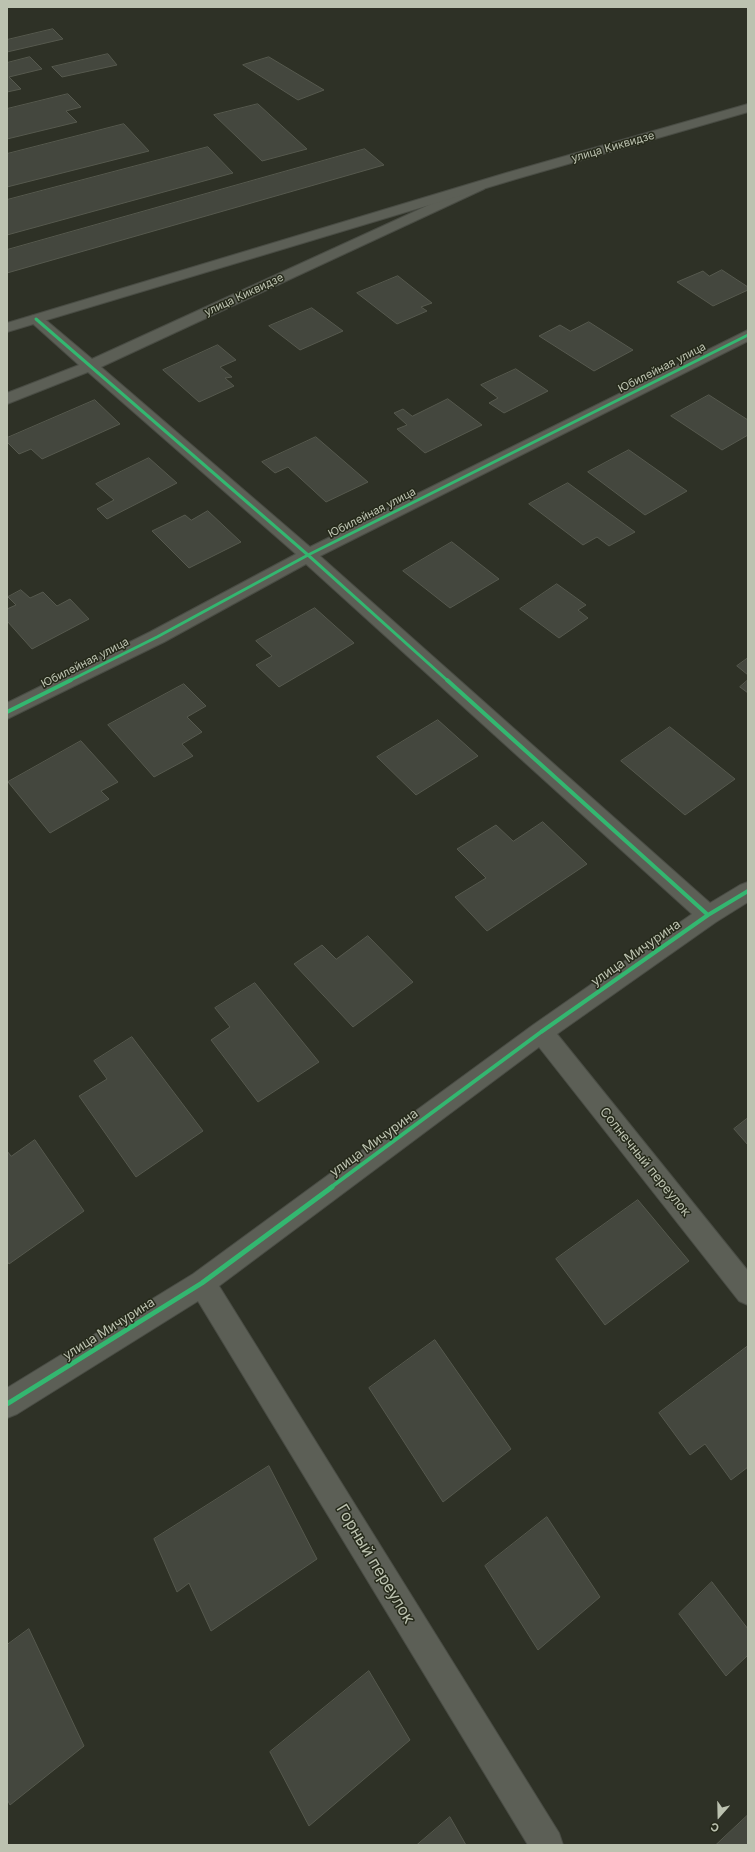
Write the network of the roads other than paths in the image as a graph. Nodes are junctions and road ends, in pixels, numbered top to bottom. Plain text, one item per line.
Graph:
1 (748, 108) edge
2 (479, 186) junction
3 (36, 319) junction
4 (7, 328) edge
5 (748, 335) edge
6 (90, 366) junction
7 (7, 399) edge
8 (308, 556) junction
9 (7, 712) edge
10 (748, 891) edge
11 (708, 915) junction
12 (541, 1032) junction
13 (202, 1282) junction
14 (748, 1292) edge
15 (7, 1404) edge
16 (547, 1845) edge

1 - 2 street, улица Киквидзе
2 - 3 street, улица Киквидзе
2 - 6 street, улица Киквидзе
3 - 4 street, улица Киквидзе
3 - 6 street
5 - 8 street, Юбилейная улица
6 - 7 street, улица Киквидзе
6 - 8 street
8 - 9 street, Юбилейная улица
8 - 11 street
10 - 11 street, улица Мичурина
11 - 12 street, улица Мичурина
12 - 13 street, улица Мичурина
12 - 14 street, Солнечный переулок
13 - 15 street, улица Мичурина
13 - 16 street, Горный переулок

